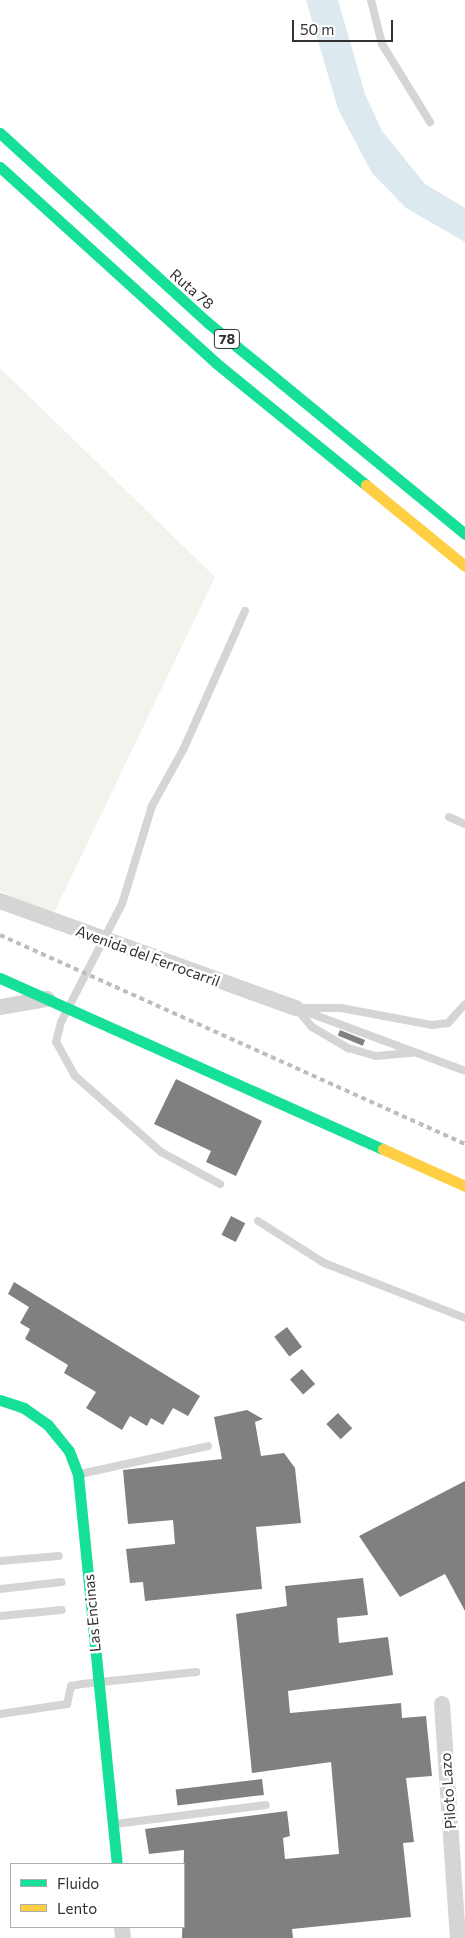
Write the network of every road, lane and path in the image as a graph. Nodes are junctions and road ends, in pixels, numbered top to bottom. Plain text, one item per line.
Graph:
1 (371, 0) edge
2 (430, 122) dead end
3 (0, 133) edge
4 (0, 167) edge
5 (465, 534) edge
6 (465, 566) edge
7 (245, 611) dead end
8 (449, 817) dead end
9 (465, 824) edge
10 (0, 901) edge
11 (105, 942) junction
12 (0, 978) edge
13 (47, 998) junction
14 (465, 1004) edge
15 (0, 1007) edge
16 (296, 1008) junction
17 (69, 1009) junction
18 (462, 1015) edge
19 (414, 1053) junction
20 (465, 1071) edge
21 (220, 1184) dead end
22 (465, 1186) edge
23 (258, 1221) dead end
24 (465, 1318) edge
25 (0, 1400) edge
26 (208, 1446) dead end
27 (78, 1475) junction
28 (59, 1556) dead end
29 (0, 1561) edge
30 (62, 1582) dead end
31 (0, 1589) edge
32 (62, 1610) dead end
33 (0, 1616) edge
34 (196, 1672) dead end
35 (98, 1681) junction
36 (442, 1704) dead end
37 (0, 1714) edge
38 (266, 1805) dead end
39 (114, 1824) junction
40 (117, 1863) edge
41 (460, 1930) edge

1 - 2 lane
3 - 5 main road, Ruta 78 / 78
4 - 6 main road, 78
7 - 11 lane
8 - 9 lane
10 - 11 street, Avenida del Ferrocarril
11 - 16 street, Avenida del Ferrocarril
11 - 17 lane
12 - 13 main road
13 - 15 street
13 - 17 main road
14 - 18 lane
16 - 18 lane
16 - 19 lane
16 - 19 lane
17 - 21 lane
17 - 22 main road
19 - 20 lane
23 - 24 lane
25 - 27 main road, Las Encinas
26 - 27 lane
27 - 35 main road, Las Encinas
28 - 29 lane
30 - 31 lane
32 - 33 lane
34 - 35 lane
35 - 37 lane
35 - 39 main road, Las Encinas
36 - 41 street, Piloto Lazo
38 - 39 lane
39 - 40 main road, Las Encinas

